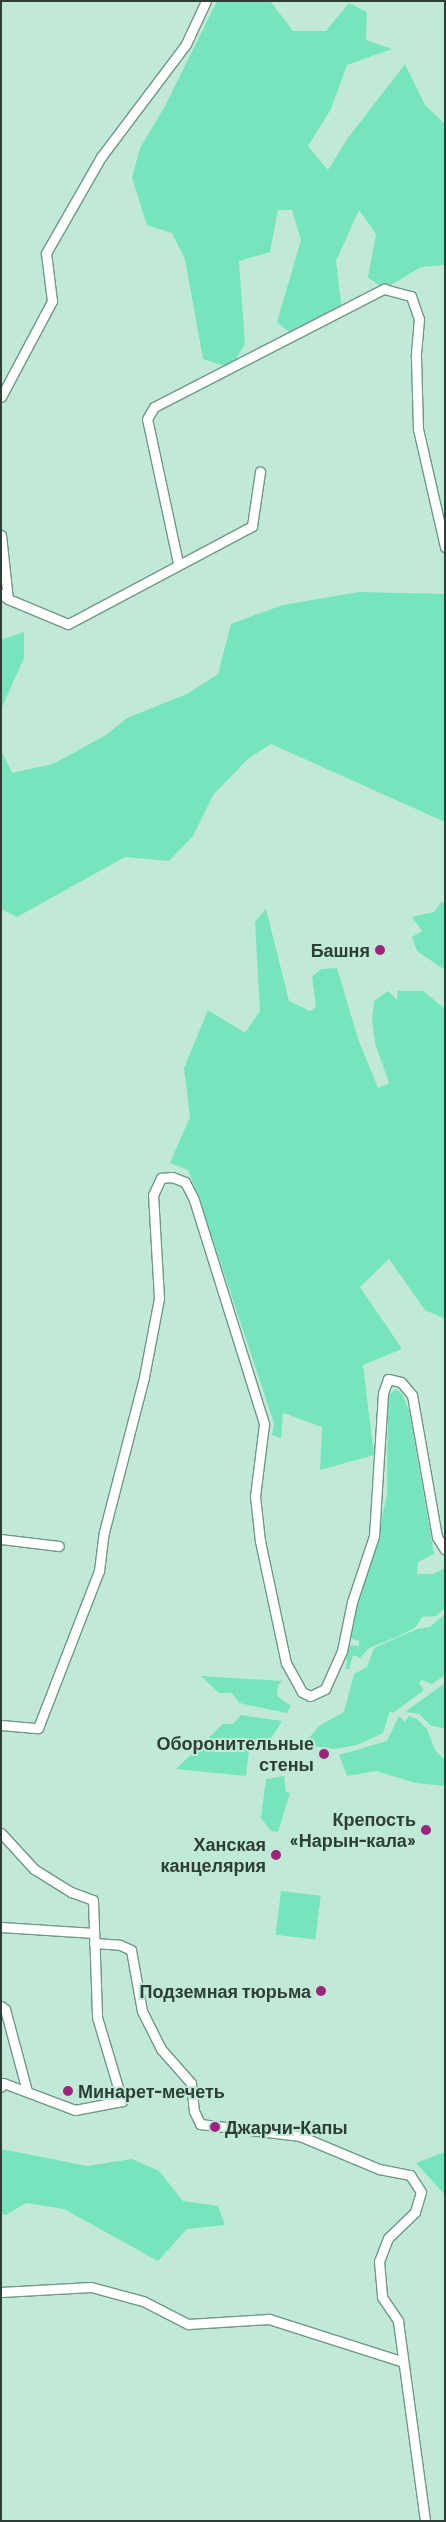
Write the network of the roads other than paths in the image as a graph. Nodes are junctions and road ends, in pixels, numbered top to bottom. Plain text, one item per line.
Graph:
1 (206, 1) edge
2 (1, 397) edge
3 (260, 472) dead end
4 (1, 535) edge
5 (445, 548) edge
6 (178, 563) junction
7 (4, 596) edge
8 (1, 1538) edge
9 (60, 1546) dead end
10 (445, 1550) edge
11 (1, 1725) edge
12 (1, 1833) edge
13 (1, 1928) edge
14 (94, 1932) junction
15 (94, 1943) junction
16 (1, 2006) edge
17 (1, 2087) edge
18 (27, 2091) junction
19 (1, 2292) edge
20 (401, 2361) junction
21 (425, 2521) edge

1 - 2 street
3 - 6 street
4 - 7 street
5 - 6 street
6 - 7 street
8 - 9 street
10 - 11 street
12 - 14 street
13 - 14 street
14 - 15 street
15 - 18 street
15 - 20 street
16 - 18 street
17 - 18 street
19 - 20 street
20 - 21 street

